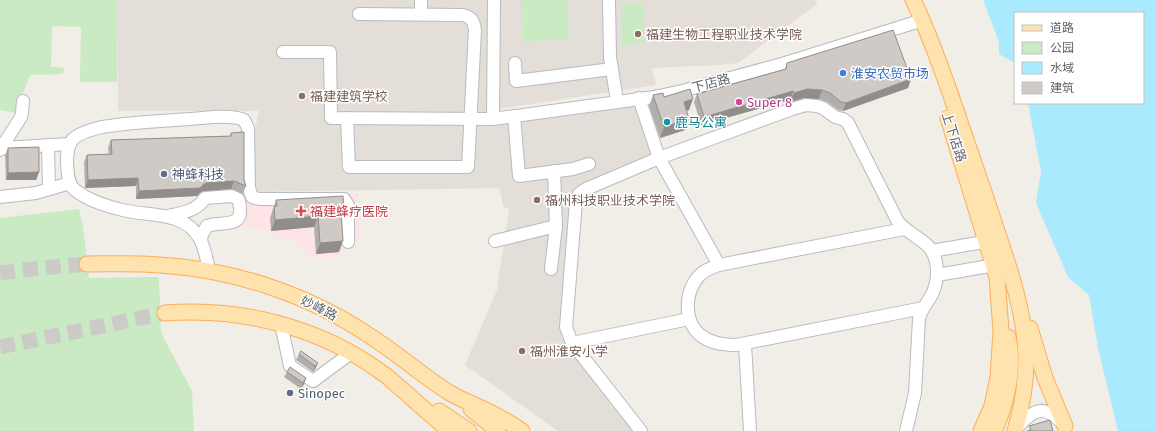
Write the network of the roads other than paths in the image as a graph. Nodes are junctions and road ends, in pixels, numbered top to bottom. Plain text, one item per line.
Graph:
1 (421, 0) edge
2 (494, 0) edge
3 (609, 0) edge
4 (902, 0) edge
5 (913, 0) edge
6 (359, 14) dead end
7 (421, 14) junction
8 (918, 22) junction
9 (283, 52) dead end
10 (515, 63) dead end
11 (612, 69) junction
12 (639, 98) junction
13 (23, 101) dead end
14 (617, 102) junction
15 (514, 116) junction
16 (347, 118) junction
17 (493, 119) junction
18 (471, 120) junction
19 (70, 144) junction
20 (48, 145) junction
21 (1, 149) edge
22 (659, 158) junction
23 (589, 164) dead end
24 (554, 172) junction
25 (70, 183) junction
26 (50, 189) junction
27 (0, 197) edge
28 (166, 216) junction
29 (556, 226) junction
30 (904, 229) junction
31 (201, 240) junction
32 (993, 240) junction
33 (495, 241) dead end
34 (348, 242) dead end
35 (932, 251) junction
36 (87, 264) tunnel mouth
37 (719, 266) junction
38 (551, 269) dead end
39 (1002, 270) junction
40 (210, 271) junction
41 (937, 275) junction
42 (999, 295) junction
43 (1017, 298) junction
44 (923, 308) junction
45 (165, 313) tunnel mouth
46 (689, 319) junction
47 (281, 324) junction
48 (572, 343) junction
49 (744, 344) junction
50 (351, 353) junction
51 (381, 372) junction
52 (451, 394) junction
53 (1066, 428) edge
54 (450, 431) edge
55 (469, 431) edge
56 (498, 431) edge
57 (522, 431) edge
58 (641, 431) edge
59 (750, 431) edge
60 (906, 431) edge
61 (981, 431) edge
62 (994, 431) edge
63 (1000, 431) edge
64 (1016, 431) edge

1 - 7 street
2 - 17 street
3 - 11 street
4 - 8 main road, 上下店路
5 - 8 main road, 上下店路
6 - 7 street
7 - 18 street
8 - 12 street, 下店路
8 - 32 main road, 上下店路
9 - 16 street, 下店路
10 - 11 street
11 - 14 street
12 - 14 street, 下店路
12 - 22 street
13 - 21 street
14 - 15 street, 下店路
15 - 17 street, 下店路
15 - 24 street
16 - 18 street, 下店路
16 - 18 street
17 - 18 street, 下店路
19 - 20 street
19 - 25 street
19 - 34 street
20 - 21 street
20 - 26 street
22 - 30 street
22 - 37 street
22 - 48 street
23 - 24 street
24 - 29 street
25 - 26 street
25 - 28 street
26 - 27 street
28 - 31 street
28 - 31 street
29 - 33 street
29 - 38 street
30 - 35 street
30 - 37 street
31 - 40 street
32 - 35 street
32 - 39 main road, 上下店路
35 - 41 street
36 - 40 main road, 妙峰路
37 - 46 street
39 - 41 street
39 - 42 main road
39 - 43 main road
40 - 52 main road, 妙峰路
41 - 44 street
42 - 61 main road
42 - 62 main road
43 - 53 main road
43 - 63 main road
43 - 64 main road
44 - 49 street
44 - 60 street
45 - 47 main road, 妙峰路
46 - 48 street
46 - 49 street
47 - 50 main road, 妙峰路
47 - 50 street
48 - 58 street
49 - 59 street
50 - 51 main road, 妙峰路
51 - 54 main road, 妙峰路
51 - 55 main road
52 - 56 main road
52 - 57 main road, 妙峰路
53 - 64 street

